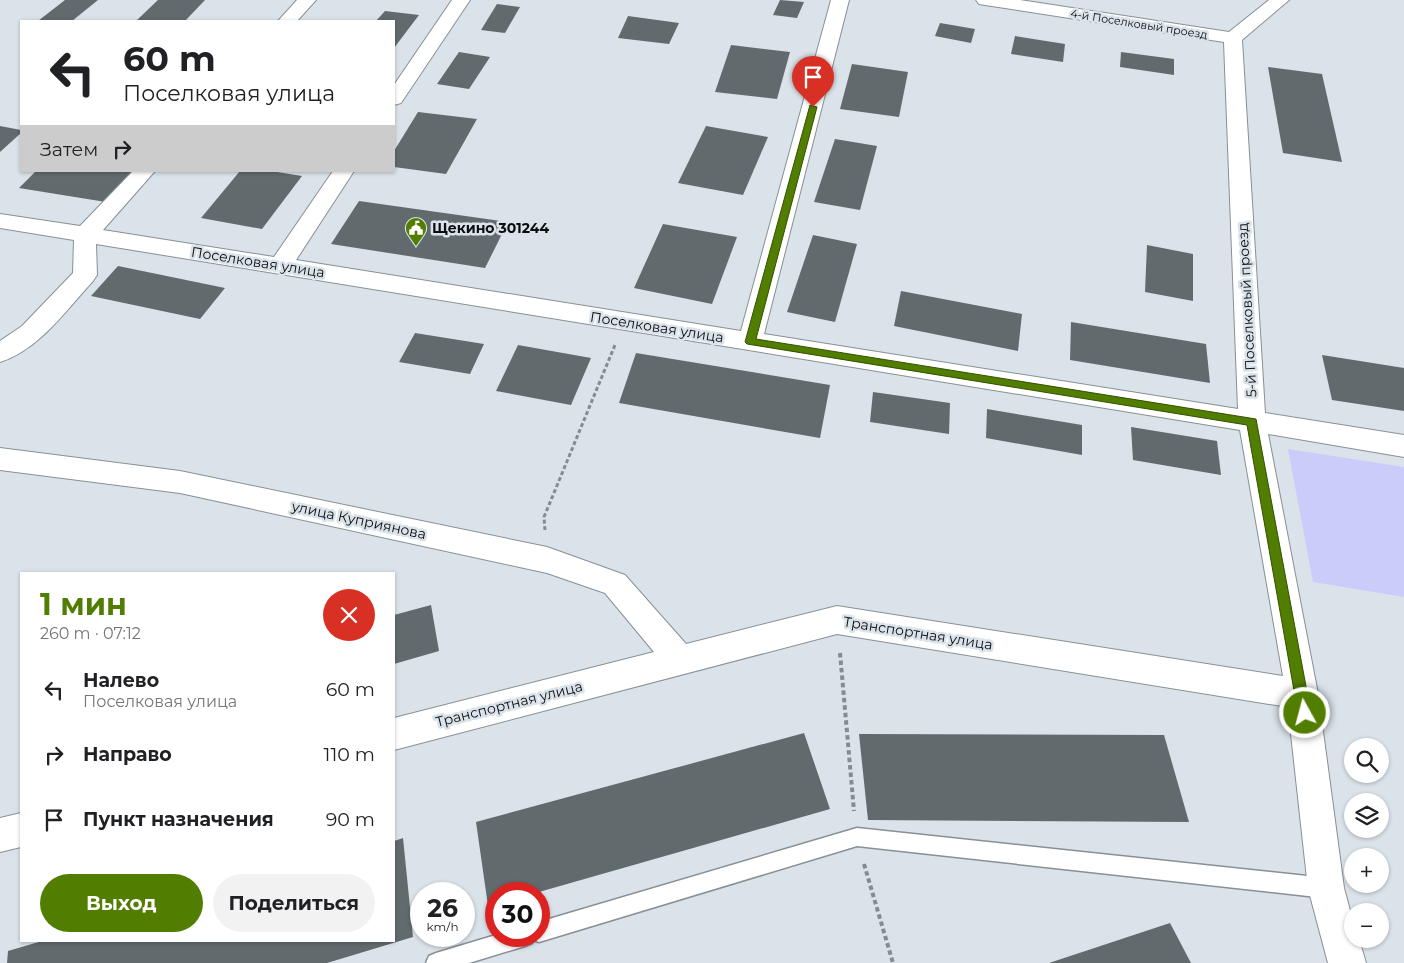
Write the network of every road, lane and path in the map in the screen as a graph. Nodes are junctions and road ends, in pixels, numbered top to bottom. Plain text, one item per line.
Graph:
1 (307, 0) edge
2 (461, 0) edge
3 (840, 0) edge
4 (985, 0) edge
5 (1280, 0) edge
6 (288, 20) edge
7 (1233, 38) junction
8 (395, 97) edge
9 (144, 172) edge
10 (343, 172) edge
11 (0, 221) edge
12 (85, 235) junction
13 (280, 266) junction
14 (624, 322) junction
15 (750, 342) junction
16 (0, 353) edge
17 (1252, 422) junction
18 (1404, 446) edge
19 (0, 459) edge
20 (547, 560) junction
21 (837, 620) junction
22 (680, 660) junction
23 (1302, 694) junction
24 (395, 734) edge
25 (20, 830) edge
26 (0, 835) edge
27 (857, 837) junction
28 (1326, 888) junction
29 (550, 929) edge
30 (489, 947) edge
31 (436, 963) edge
32 (893, 963) edge
33 (1347, 963) edge

1 - 6 street
2 - 8 street
3 - 15 street
4 - 7 street, 4-й Поселковый проезд
5 - 7 street
7 - 17 street, 5-й Поселковый проезд
9 - 12 street
10 - 13 street
11 - 12 street, Поселковая улица
12 - 13 street, Поселковая улица
12 - 16 street
13 - 14 street, Поселковая улица
14 - 15 street, Поселковая улица
14 - 20 path
15 - 17 street, Поселковая улица
17 - 18 street, Поселковая улица
17 - 23 street, 5-й Поселковый проезд
19 - 20 street, улица Куприянова
20 - 22 street, улица Куприянова
21 - 22 street, Транспортная улица
21 - 23 street, Транспортная улица
21 - 27 path
22 - 24 street, Транспортная улица
23 - 28 street, 5-й Поселковый проезд
25 - 26 street
27 - 28 lane
27 - 29 lane
27 - 32 path
28 - 33 street, 5-й Поселковый проезд
30 - 31 lane

